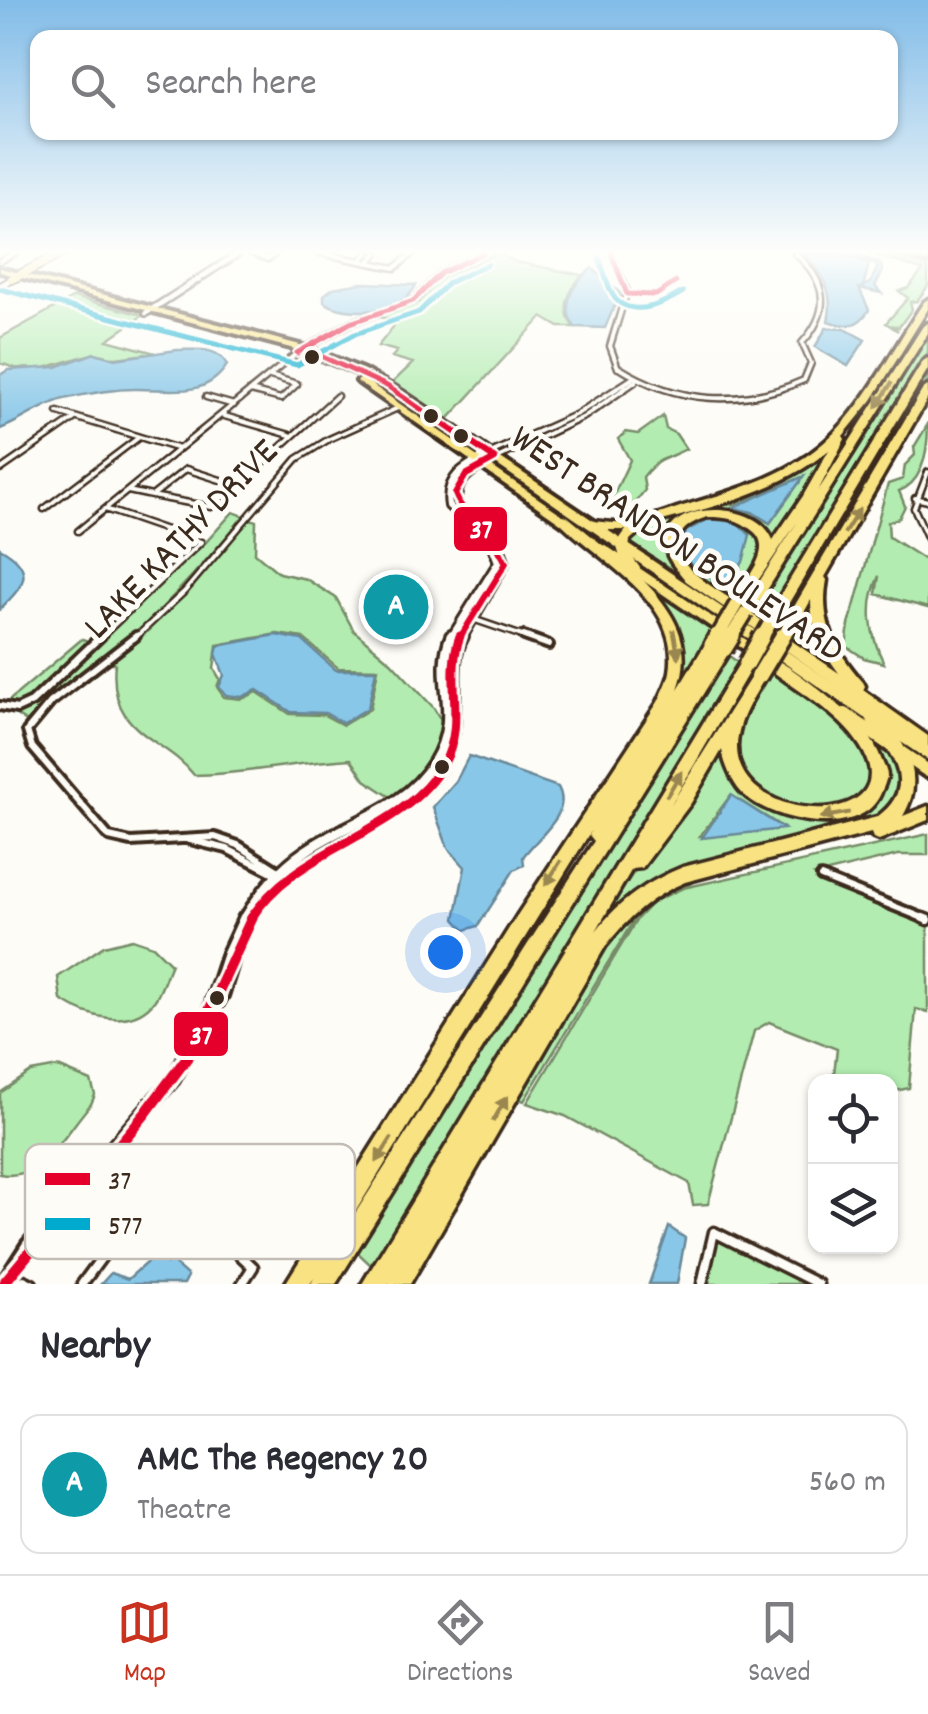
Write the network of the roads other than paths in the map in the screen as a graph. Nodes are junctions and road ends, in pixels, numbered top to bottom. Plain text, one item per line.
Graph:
1 (153, 313) edge
2 (157, 313) edge
3 (372, 313) edge
4 (378, 313) edge
5 (620, 313) edge
6 (822, 313) edge
7 (921, 313) edge
8 (928, 326) edge
9 (224, 330) junction
10 (301, 351) junction
11 (928, 361) edge
12 (618, 367) junction
13 (268, 376) junction
14 (634, 379) junction
15 (630, 385) junction
16 (620, 386) junction
17 (654, 389) junction
18 (928, 390) edge
19 (250, 391) junction
20 (337, 396) dead end
21 (206, 397) dead end
22 (234, 404) junction
23 (405, 407) junction
24 (58, 412) dead end
25 (221, 415) junction
26 (852, 417) junction
27 (75, 418) junction
28 (425, 424) junction
29 (452, 430) junction
30 (291, 436) junction
31 (138, 438) junction
32 (178, 449) junction
33 (486, 459) junction
34 (0, 470) edge
35 (255, 470) dead end
36 (928, 472) edge
37 (128, 491) junction
38 (150, 497) junction
39 (916, 498) junction
40 (928, 501) edge
41 (44, 509) dead end
42 (105, 509) junction
43 (674, 512) junction
44 (562, 519) junction
45 (591, 524) junction
46 (78, 531) dead end
47 (928, 538) edge
48 (620, 545) junction
49 (830, 555) junction
50 (762, 566) junction
51 (634, 568) junction
52 (741, 608) junction
53 (468, 617) junction
54 (549, 646) dead end
55 (772, 663) junction
56 (0, 706) edge
57 (736, 714) junction
58 (870, 714) junction
59 (898, 721) junction
60 (928, 744) edge
61 (928, 753) edge
62 (909, 758) junction
63 (928, 771) edge
64 (928, 813) edge
65 (746, 857) junction
66 (281, 874) junction
67 (821, 877) dead end
68 (928, 920) edge
69 (588, 927) junction
70 (116, 1144) edge
71 (355, 1211) edge
72 (355, 1215) edge
73 (25, 1254) edge
74 (101, 1259) edge
75 (245, 1259) edge
76 (320, 1259) edge
77 (332, 1259) edge
78 (384, 1282) edge
79 (6, 1283) edge
80 (32, 1284) edge
81 (82, 1284) edge
82 (242, 1284) edge
83 (297, 1284) edge
84 (323, 1284) edge
85 (702, 1284) edge
86 (818, 1284) edge

1 - 9 highway, WEST BRANDON BOULEVARD
2 - 9 highway, WEST BRANDON BOULEVARD
3 - 10 street
4 - 10 street
5 - 12 street
6 - 17 street
7 - 26 highway
8 -> 52 highway
9 - 10 highway, WEST BRANDON BOULEVARD
9 - 10 highway, WEST BRANDON BOULEVARD
10 - 13 street
10 - 23 highway, WEST BRANDON BOULEVARD
10 - 23 highway, WEST BRANDON BOULEVARD
69 -> 11 highway, bridge
12 - 14 street
12 - 16 street
13 - 19 street
13 - 19 street
14 - 15 street
14 - 16 street
14 - 17 street
15 - 17 street
15 - 33 street
16 - 33 street
49 -> 18 highway
19 - 22 street
20 - 30 street
21 - 22 street
22 - 25 street
23 - 28 highway, WEST BRANDON BOULEVARD
23 - 29 highway, WEST BRANDON BOULEVARD
23 - 66 street, LAKE KATHY DRIVE
24 - 27 street
25 - 30 street
25 - 32 street
26 - 43 highway
26 - 50 highway
27 - 31 street
27 - 34 street
28 - 29 highway
28 - 33 highway, WEST BRANDON BOULEVARD
29 - 33 highway, WEST BRANDON BOULEVARD
30 - 35 street
31 - 32 street
31 - 41 street
32 - 37 street
33 - 44 highway, WEST BRANDON BOULEVARD
33 - 45 highway, WEST BRANDON BOULEVARD
33 - 53 street
36 - 39 street
37 - 38 street
37 - 42 street
38 - 38 street
39 - 40 street
39 - 47 street
42 - 46 street
42 - 56 street
43 - 45 highway
43 - 48 highway
44 - 51 highway, WEST BRANDON BOULEVARD
44 -> 71 highway
45 - 48 highway, WEST BRANDON BOULEVARD
48 - 51 highway
48 - 58 highway, WEST BRANDON BOULEVARD
49 - 57 highway, bridge
49 - 59 highway
50 - 52 highway
50 - 59 highway
51 - 55 highway, WEST BRANDON BOULEVARD
52 - 72 highway, bridge
53 - 54 street
53 - 66 street
55 -> 57 highway
55 - 62 main road
57 - 69 highway
58 - 61 main road
58 - 62 highway
59 - 60 highway
62 - 63 main road
62 - 65 highway
64 - 65 highway
78 -> 65 highway
66 - 70 street
67 - 68 street
69 - 78 highway
73 - 79 street
74 - 81 street
75 - 82 street
76 - 83 highway
77 - 84 highway
79 - 80 street
85 - 86 street

